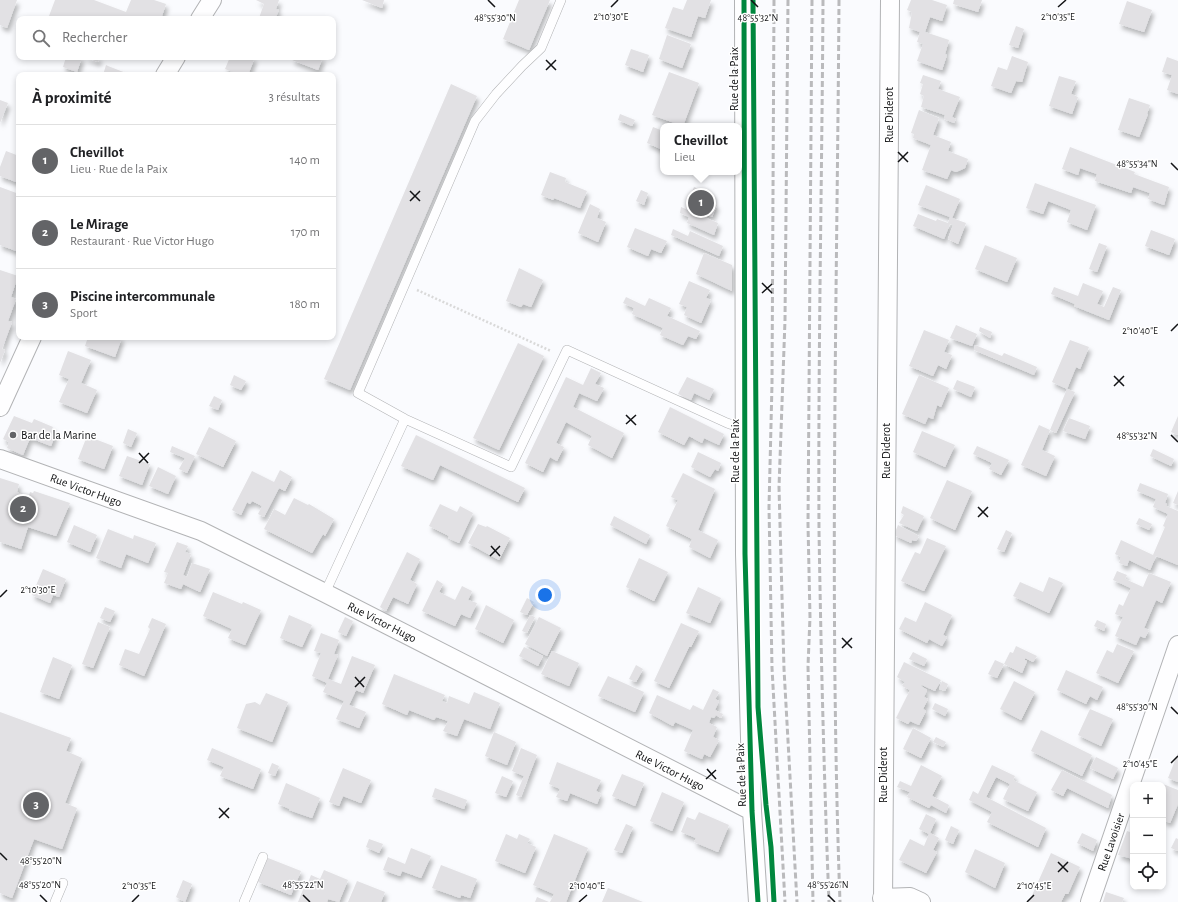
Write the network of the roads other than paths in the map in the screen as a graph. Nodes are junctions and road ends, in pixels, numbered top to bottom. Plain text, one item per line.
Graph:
1 (212, 0) edge
2 (561, 0) edge
3 (744, 0) edge
4 (890, 0) edge
5 (202, 16) edge
6 (174, 60) edge
7 (167, 72) edge
8 (31, 340) edge
9 (0, 407) edge
10 (404, 419) junction
11 (744, 429) junction
12 (0, 459) edge
13 (325, 593) junction
14 (1178, 645) edge
15 (752, 811) junction
16 (262, 857) dead end
17 (63, 883) dead end
18 (882, 900) edge
19 (55, 902) edge
20 (244, 902) edge
21 (758, 902) edge
22 (921, 902) edge
23 (1090, 902) edge

1 - 5 street
2 - 10 lane
3 - 11 street, Rue de la Paix
4 - 18 street, Rue Diderot
6 - 7 street
8 - 9 street
10 - 11 lane
10 - 13 lane
11 - 15 street, Rue de la Paix
12 - 13 street, Rue Victor Hugo
13 - 15 street, Rue Victor Hugo
14 - 23 street, Rue Lavoisier
15 - 21 street, Rue de la Paix
16 - 20 lane
17 - 19 lane
18 - 22 street

